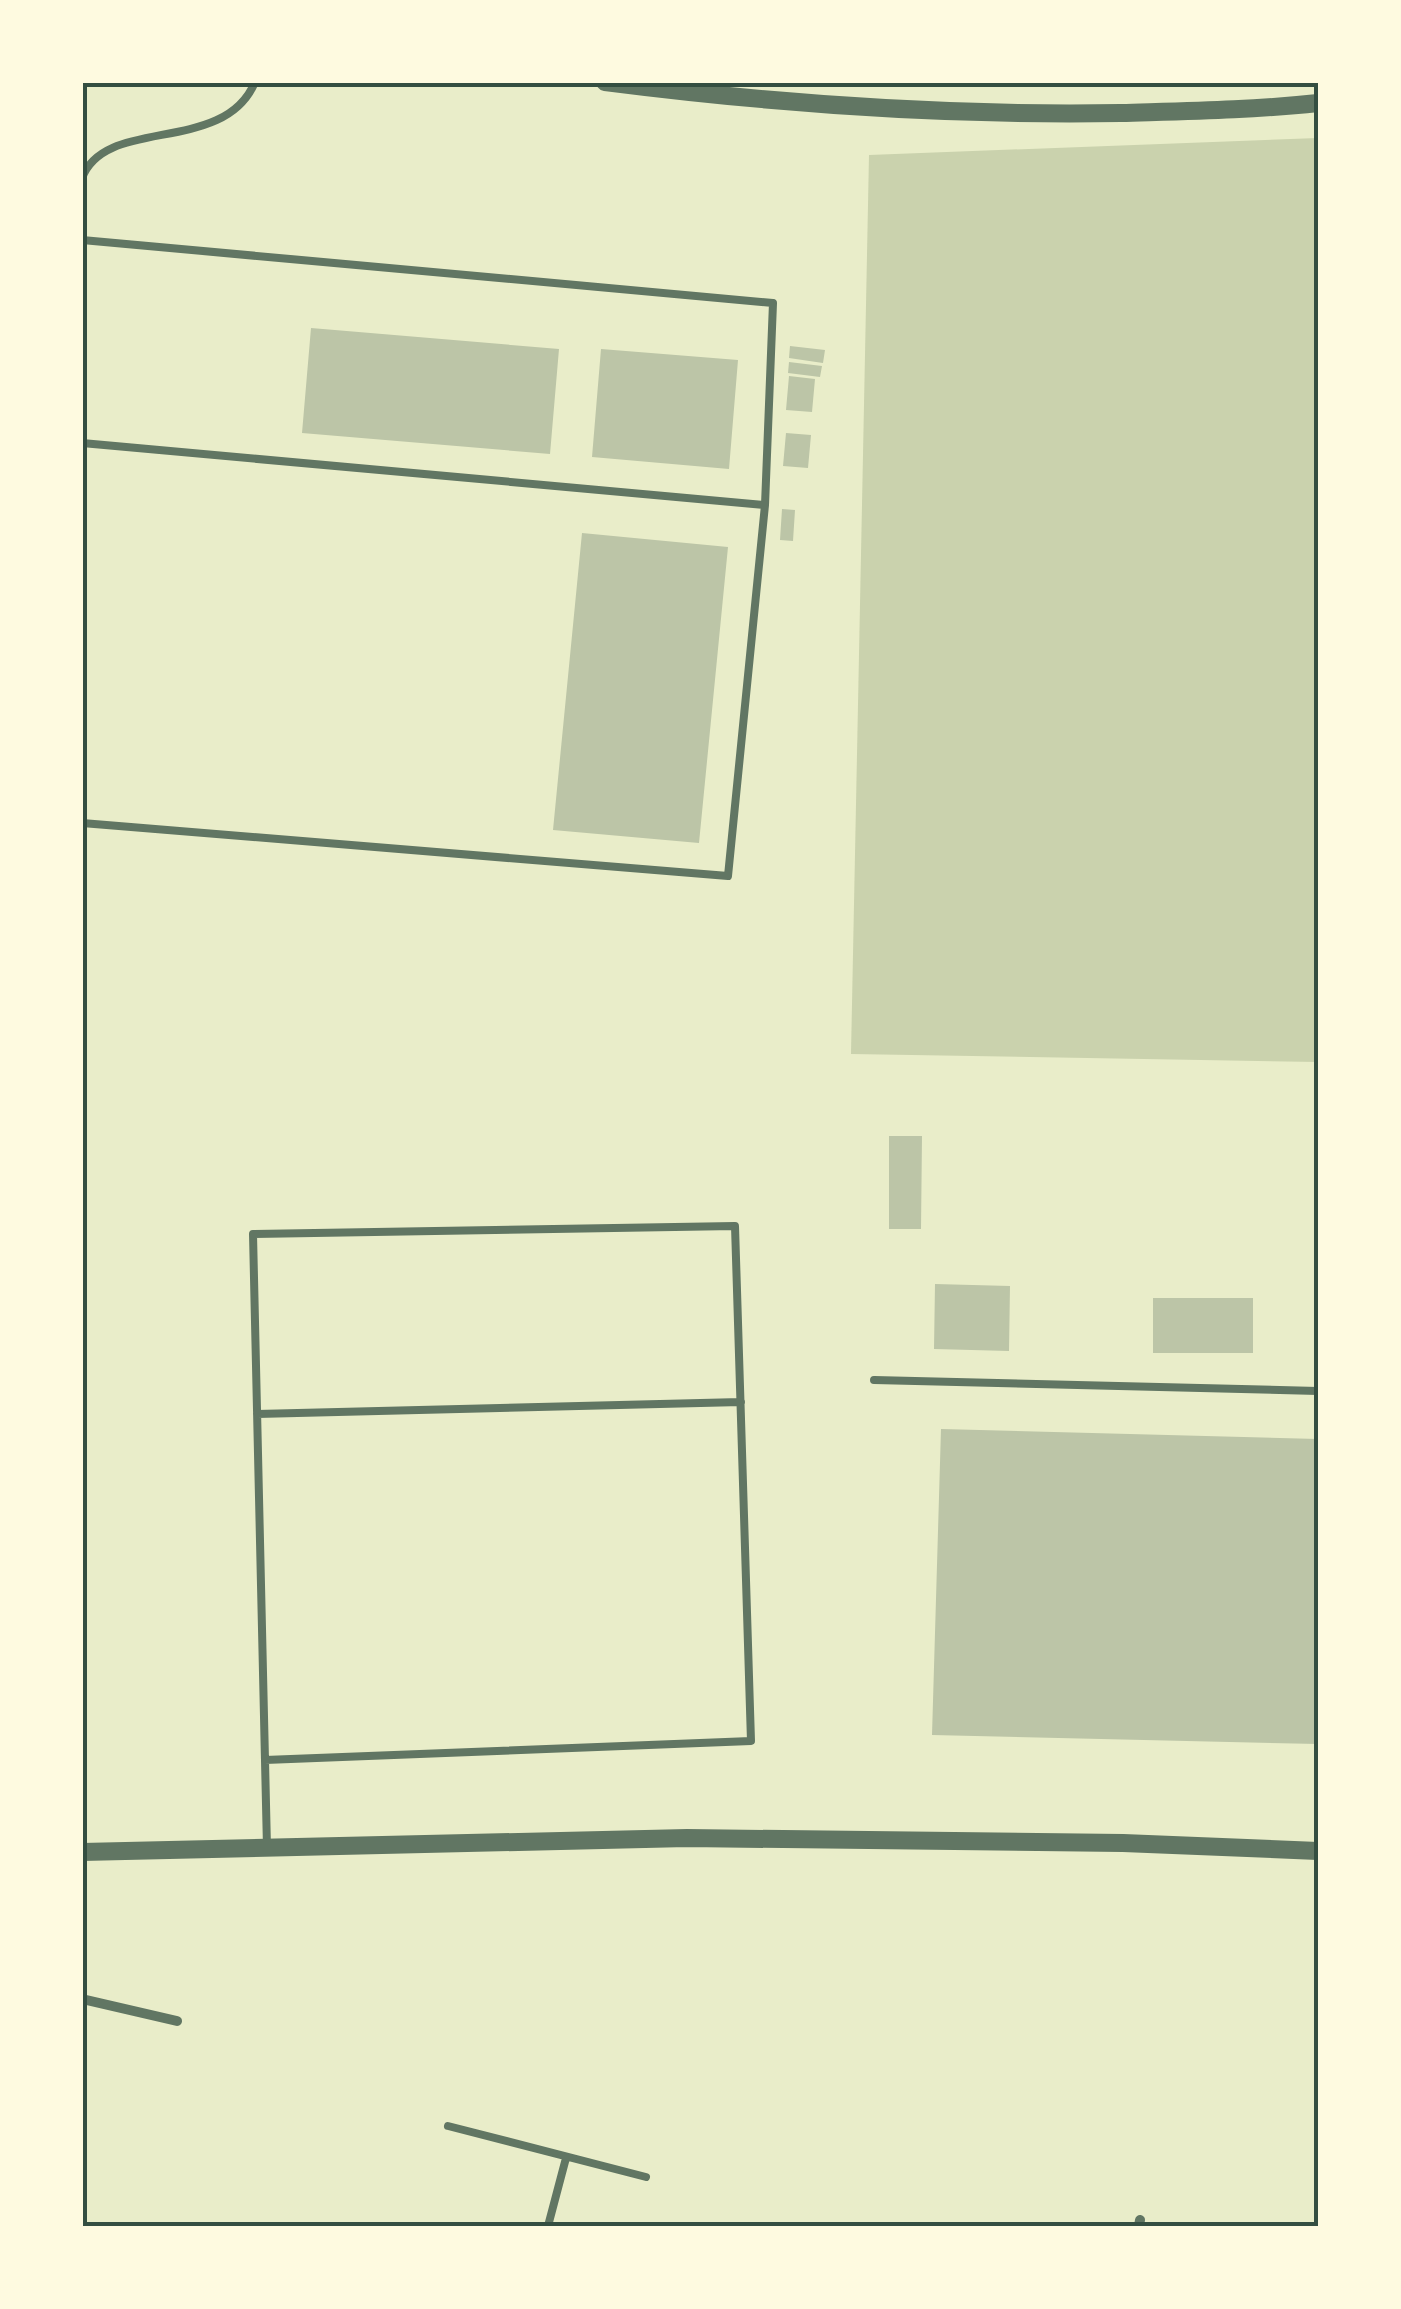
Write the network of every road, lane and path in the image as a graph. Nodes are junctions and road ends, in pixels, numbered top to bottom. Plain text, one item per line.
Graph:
1 (255, 82) edge
2 (605, 82) edge
3 (1318, 103) edge
4 (82, 178) edge
5 (82, 240) edge
6 (82, 442) edge
7 (766, 505) junction
8 (82, 823) edge
9 (874, 1380) dead end
10 (1318, 1390) edge
11 (741, 1402) junction
12 (257, 1414) junction
13 (265, 1760) junction
14 (266, 1848) junction
15 (1318, 1850) edge
16 (82, 1852) edge
17 (82, 1999) edge
18 (177, 2021) dead end
19 (448, 2126) dead end
20 (566, 2158) junction
21 (646, 2177) dead end
22 (548, 2226) edge

1 - 4 lane
2 - 3 street
5 - 7 lane
6 - 7 lane
7 - 8 lane
9 - 10 lane
11 - 12 lane
11 - 12 lane
11 - 13 lane
12 - 13 lane
13 - 14 lane
14 - 15 street
14 - 16 street
17 - 18 street
19 - 20 lane
20 - 21 lane
20 - 22 lane

